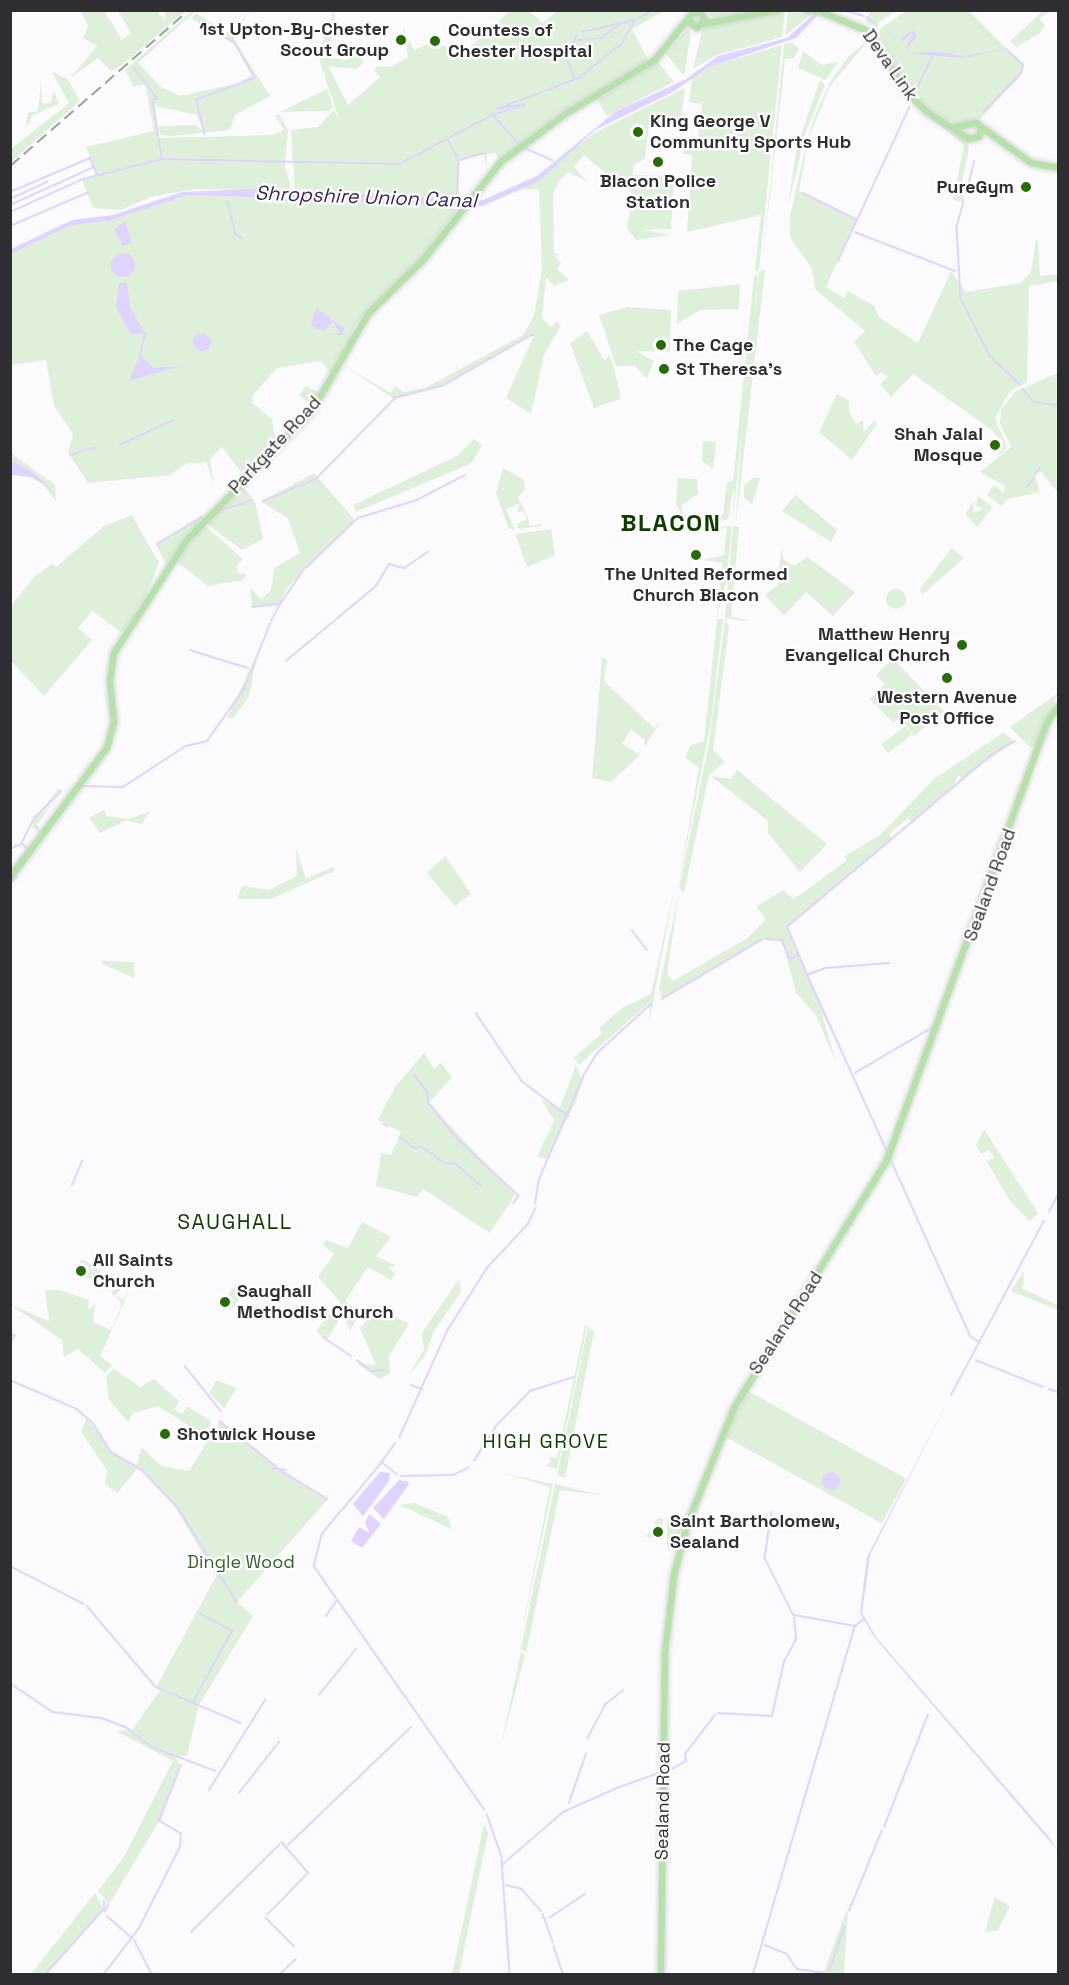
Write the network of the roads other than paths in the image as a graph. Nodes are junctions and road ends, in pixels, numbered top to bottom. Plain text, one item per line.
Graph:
1 (779, 10) edge
2 (806, 10) edge
3 (818, 12) edge
4 (695, 16) edge
5 (956, 127) junction
6 (965, 127) junction
7 (981, 129) junction
8 (965, 135) junction
9 (979, 137) junction
10 (989, 137) junction
11 (1059, 168) edge
12 (1059, 706) edge
13 (10, 878) edge
14 (661, 1974) edge

1 - 4 main road
2 - 3 main road, Deva Link
3 - 5 main road, Deva Link
4 - 13 main road, Parkgate Road
5 - 6 main road
5 - 8 main road, Deva Link
6 - 7 main road
6 - 8 main road
7 - 9 main road
7 - 10 main road
8 - 9 main road
9 - 10 main road
10 - 11 main road
12 - 14 main road, Sealand Road

